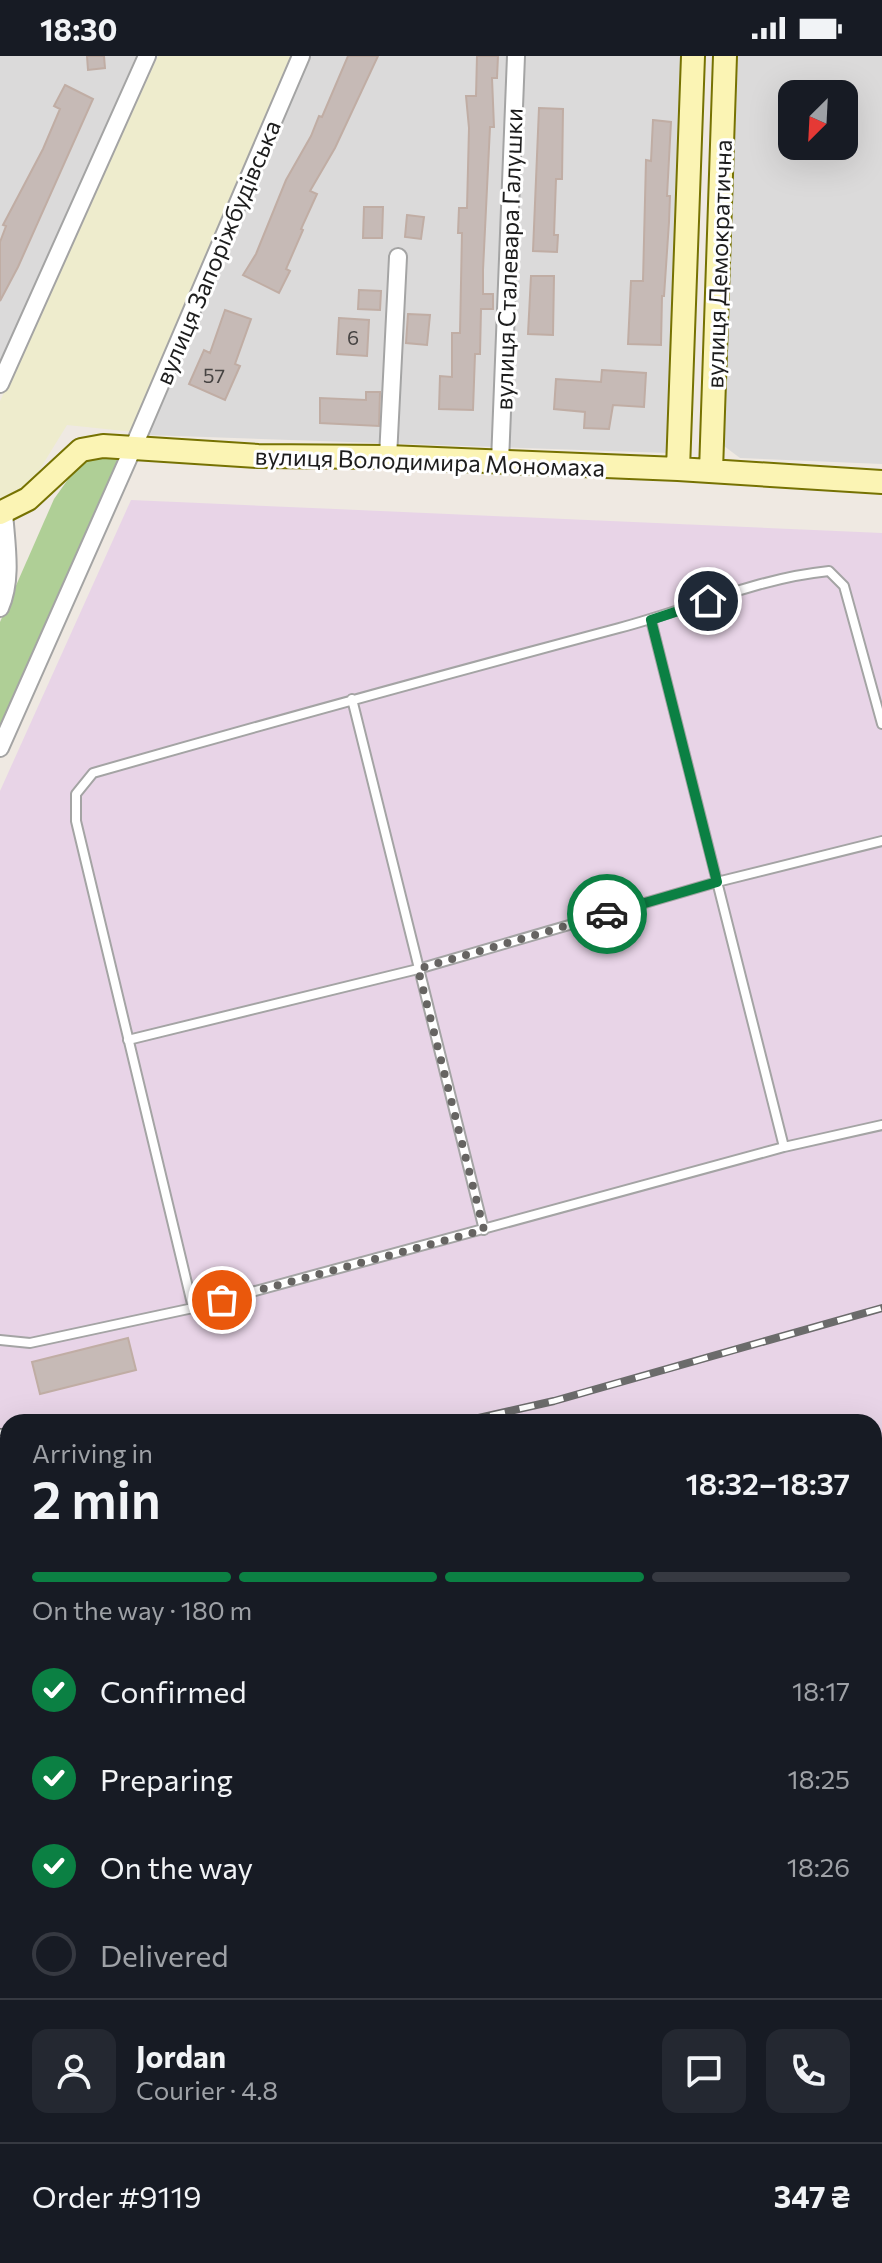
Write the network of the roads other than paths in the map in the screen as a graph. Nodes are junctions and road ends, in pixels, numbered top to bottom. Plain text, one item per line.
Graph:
1 (147, 56) edge
2 (301, 56) edge
3 (516, 56) edge
4 (693, 56) edge
5 (725, 56) edge
6 (398, 257) dead end
7 (0, 384) edge
8 (133, 448) junction
9 (388, 457) junction
10 (500, 462) junction
11 (678, 469) junction
12 (711, 471) junction
13 (882, 482) edge
14 (2, 512) edge
15 (0, 608) edge
16 (651, 620) junction
17 (352, 699) junction
18 (882, 724) edge
19 (0, 748) edge
20 (882, 841) edge
21 (717, 882) junction
22 (418, 969) junction
23 (128, 1040) junction
24 (882, 1125) edge
25 (784, 1147) junction
26 (484, 1230) junction
27 (193, 1308) junction
28 (0, 1340) edge

1 - 7 street
2 - 8 street, вулиця Запоріжбудівська
3 - 10 street, вулиця Сталевара Галушки
4 - 11 street, вулиця Демократична
5 - 12 street, вулиця Демократична
6 - 9 street
8 - 9 street, вулиця Володимира Мономаха
8 - 14 street, вулиця Володимира Мономаха
8 - 19 street, вулиця Запоріжбудівська
9 - 10 street, вулиця Володимира Мономаха
10 - 11 street, вулиця Володимира Мономаха
11 - 12 street, вулиця Володимира Мономаха
12 - 13 street, вулиця Володимира Мономаха
14 - 15 street
16 - 17 lane
16 - 18 lane
16 - 21 lane
17 - 22 lane
17 - 23 lane
20 - 21 lane
21 - 22 lane
21 - 25 lane
22 - 23 lane
22 - 26 lane
23 - 27 lane
24 - 25 lane
25 - 26 lane
26 - 27 lane
27 - 28 lane

